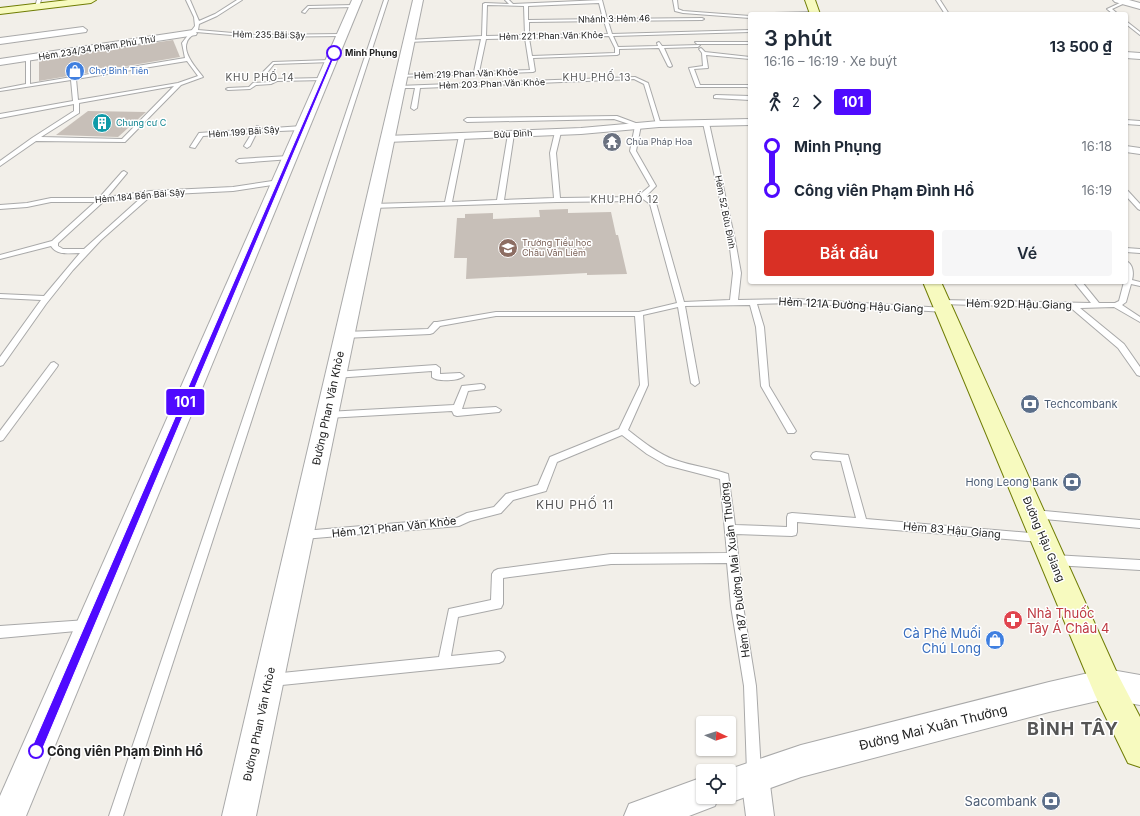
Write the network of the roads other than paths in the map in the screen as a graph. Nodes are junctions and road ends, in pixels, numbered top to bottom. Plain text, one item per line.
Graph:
1 (91, 0) edge
2 (188, 0) edge
3 (240, 0) edge
4 (386, 0) edge
5 (418, 0) edge
6 (507, 0) edge
7 (675, 0) edge
8 (810, 0) edge
9 (938, 0) edge
10 (600, 1) edge
11 (1121, 1) edge
12 (38, 3) edge
13 (355, 3) edge
14 (512, 5) junction
15 (526, 5) junction
16 (1140, 6) edge
17 (1109, 9) junction
18 (0, 11) edge
19 (304, 12) dead end
20 (814, 12) edge
21 (946, 12) edge
22 (1104, 12) dead end
23 (1113, 12) edge
24 (748, 17) edge
25 (605, 19) junction
26 (702, 19) dead end
27 (526, 21) junction
28 (197, 23) junction
29 (1128, 24) edge
30 (1128, 28) edge
31 (1133, 28) junction
32 (83, 30) dead end
33 (748, 31) edge
34 (194, 32) junction
35 (655, 34) junction
36 (694, 34) junction
37 (1140, 34) edge
38 (342, 35) junction
39 (610, 35) junction
40 (484, 37) junction
41 (527, 38) junction
42 (408, 41) junction
43 (0, 42) edge
44 (748, 43) edge
45 (698, 44) junction
46 (660, 47) junction
47 (617, 48) junction
48 (704, 53) junction
49 (1128, 55) edge
50 (1140, 56) edge
51 (530, 57) junction
52 (28, 58) junction
53 (748, 58) edge
54 (188, 59) junction
55 (0, 62) edge
56 (670, 66) dead end
57 (327, 70) junction
58 (264, 73) dead end
59 (476, 73) junction
60 (73, 78) junction
61 (406, 83) junction
62 (179, 84) junction
63 (28, 85) junction
64 (748, 86) edge
65 (228, 89) dead end
66 (0, 90) edge
67 (716, 97) dead end
68 (748, 98) edge
69 (76, 104) junction
70 (414, 108) dead end
71 (0, 116) edge
72 (467, 120) dead end
73 (748, 122) edge
74 (1128, 122) edge
75 (706, 123) junction
76 (659, 124) junction
77 (1140, 124) edge
78 (638, 125) junction
79 (302, 128) junction
80 (257, 129) junction
81 (558, 132) junction
82 (511, 134) junction
83 (462, 136) junction
84 (34, 139) junction
85 (387, 139) junction
86 (247, 146) dead end
87 (193, 147) dead end
88 (1128, 149) edge
89 (1140, 151) edge
90 (289, 158) junction
91 (239, 161) dead end
92 (0, 164) edge
93 (124, 173) dead end
94 (279, 182) junction
95 (150, 193) junction
96 (642, 196) junction
97 (1128, 196) edge
98 (101, 200) junction
99 (557, 200) junction
100 (500, 202) junction
101 (448, 204) junction
102 (372, 206) junction
103 (0, 207) edge
104 (1140, 208) edge
105 (54, 243) junction
106 (1128, 250) edge
107 (1140, 250) edge
108 (86, 251) junction
109 (0, 257) edge
110 (1128, 268) edge
111 (1128, 278) edge
112 (1128, 281) edge
113 (1080, 284) edge
114 (1126, 284) edge
115 (1140, 284) edge
116 (0, 296) edge
117 (46, 298) junction
118 (939, 298) edge
119 (734, 302) junction
120 (753, 302) junction
121 (681, 304) junction
122 (1097, 305) junction
123 (1116, 305) junction
124 (1073, 306) junction
125 (639, 314) junction
126 (1140, 320) edge
127 (344, 334) junction
128 (0, 363) edge
129 (54, 365) dead end
130 (1140, 373) edge
131 (335, 375) junction
132 (460, 376) dead end
133 (695, 383) dead end
134 (481, 387) dead end
135 (457, 408) junction
136 (496, 410) dead end
137 (326, 415) junction
138 (791, 430) dead end
139 (623, 431) junction
140 (0, 438) edge
141 (816, 456) dead end
142 (1033, 514) junction
143 (862, 522) junction
144 (1140, 524) edge
145 (730, 528) junction
146 (300, 535) junction
147 (1043, 538) junction
148 (733, 558) junction
149 (1052, 560) junction
150 (1140, 565) edge
151 (90, 625) junction
152 (0, 632) edge
153 (499, 657) dead end
154 (444, 662) junction
155 (269, 680) junction
156 (1106, 684) junction
157 (1140, 690) edge
158 (1140, 751) edge
159 (742, 781) edge
160 (696, 796) edge
161 (8, 816) edge
162 (116, 816) edge
163 (240, 816) edge
164 (641, 816) edge
165 (760, 816) edge

1 - 12 main road
2 - 28 lane
3 - 28 lane
4 - 162 lane
5 - 42 street, Đường Phan Văn Khỏe
6 - 14 lane
7 - 24 lane
8 - 20 main road
9 - 21 lane
10 - 15 lane
10 - 25 lane
11 - 16 street
11 - 17 lane
12 - 18 main road
13 - 19 lane
13 - 38 street
14 - 15 lane
14 - 40 lane
15 - 27 lane
17 - 22 lane
17 - 23 lane
25 - 26 lane, Nhánh 3 Hẻm 46
25 - 27 lane, Nhánh 3 Hẻm 46
25 - 39 lane
27 - 41 lane
28 - 34 lane
29 - 31 lane
30 - 31 lane
31 - 37 lane
32 - 43 street
33 - 36 lane, Hẻm 221 Phan Văn Khỏe
34 - 38 lane, Hẻm 235 Bãi Sậy
34 - 52 street, Hẻm 234/34 Phạm Phú Thứ
34 - 54 lane
35 - 36 lane, Hẻm 221 Phan Văn Khỏe
35 - 39 lane, Hẻm 221 Phan Văn Khỏe
35 - 46 lane
36 - 45 lane
38 - 57 street
39 - 41 lane, Hẻm 221 Phan Văn Khỏe
39 - 47 lane
40 - 41 lane, Hẻm 221 Phan Văn Khỏe
40 - 42 lane, Hẻm 221 Phan Văn Khỏe
40 - 59 lane
41 - 51 lane
42 - 61 street, Đường Phan Văn Khỏe
44 - 45 lane
45 - 46 lane
45 - 48 lane
46 - 47 lane
46 - 56 lane
47 - 51 lane, Hẻm 221 Phan Văn Khỏe
48 - 53 lane
48 - 64 lane
49 - 50 street
51 - 59 lane, Hẻm 219 Phan Văn Khỏe
52 - 55 street, Hẻm 234/34 Phạm Phú Thứ
52 - 63 lane
54 - 60 lane
54 - 62 lane
57 - 58 lane
57 - 65 lane
57 - 79 street
59 - 61 lane, Hẻm 219 Phan Văn Khỏe
60 - 63 lane
60 - 69 lane
61 - 70 lane
61 - 76 lane, Hẻm 203 Phan Văn Khỏe
61 - 85 street, Đường Phan Văn Khỏe
62 - 69 lane
62 - 84 lane
63 - 66 lane
67 - 68 lane
69 - 71 lane
69 - 84 lane
72 - 78 lane, Bửu Đình
73 - 75 street, Bửu Đình
74 - 77 lane
75 - 76 street, Bửu Đình
75 - 119 lane, Hẻm 52 Bửu Đình
76 - 78 street, Bửu Đình
78 - 81 street, Bửu Đình
78 - 96 lane
79 - 80 lane, Hẻm 199 Bãi Sậy
79 - 90 street
80 - 86 lane
80 - 87 lane, Hẻm 199 Bãi Sậy
81 - 82 street, Bửu Đình
81 - 99 lane
82 - 83 street, Bửu Đình
82 - 100 lane
83 - 85 street, Bửu Đình
83 - 101 lane
84 - 92 lane
85 - 102 street, Đường Phan Văn Khỏe
88 - 89 street
90 - 91 lane
90 - 94 street
93 - 98 lane
94 - 95 lane, Hẻm 184 Bến Bãi Sậy
94 - 151 street
95 - 98 lane, Hẻm 184 Bến Bãi Sậy
95 - 108 lane
96 - 99 lane
96 - 121 lane
97 - 104 lane
98 - 103 lane, Hẻm 184 Bến Bãi Sậy
98 - 105 lane
99 - 100 lane
100 - 101 lane
101 - 102 lane
102 - 127 street, Đường Phan Văn Khỏe
105 - 108 lane
105 - 109 lane
106 - 107 lane
108 - 117 lane
110 - 111 lane
112 - 115 lane
113 - 122 lane, Hẻm 92D Hậu Giang
114 - 123 lane
116 - 117 lane
117 - 128 lane
118 - 120 lane, Hẻm 121A Đường Hậu Giang
118 - 124 lane, Hẻm 92D Hậu Giang
118 - 142 main road, Đường Hậu Giang
119 - 120 lane, Hẻm 121A Đường Hậu Giang
119 - 121 lane, Hẻm 121A Đường Hậu Giang
120 - 138 lane
121 - 125 lane, Hẻm 121A Đường Hậu Giang
121 - 133 lane
122 - 123 lane, Hẻm 92D Hậu Giang
122 - 124 lane, Hẻm 92D Hậu Giang
123 - 126 lane
124 - 130 lane
125 - 127 lane, Hẻm 121A Đường Hậu Giang
125 - 139 lane
127 - 131 street, Đường Phan Văn Khỏe
129 - 140 lane
131 - 132 lane
131 - 137 street, Đường Phan Văn Khỏe
134 - 135 lane
135 - 136 lane
135 - 137 lane
137 - 146 street, Đường Phan Văn Khỏe
139 - 145 lane, Hẻm 187 Đường Mai Xuân Thưởng
139 - 146 lane, Hẻm 121 Phan Văn Khỏe
141 - 143 lane
142 - 144 lane
142 - 147 main road, Đường Hậu Giang
143 - 145 lane, Hẻm 83 Hậu Giang
143 - 147 lane, Hẻm 83 Hậu Giang
145 - 148 lane, Hẻm 187 Đường Mai Xuân Thưởng
146 - 155 street, Đường Phan Văn Khỏe
147 - 149 main road, Đường Hậu Giang
148 - 154 lane
148 - 159 lane, Hẻm 187 Đường Mai Xuân Thưởng
149 - 150 lane
149 - 156 main road, Đường Hậu Giang
151 - 152 lane
151 - 161 street
153 - 154 lane
154 - 155 lane
155 - 163 street, Đường Phan Văn Khỏe
156 - 157 street, Đường Mai Xuân Thưởng
156 - 158 main road, Đường Hậu Giang
156 - 159 street, Đường Mai Xuân Thưởng
159 - 165 street
160 - 164 street

